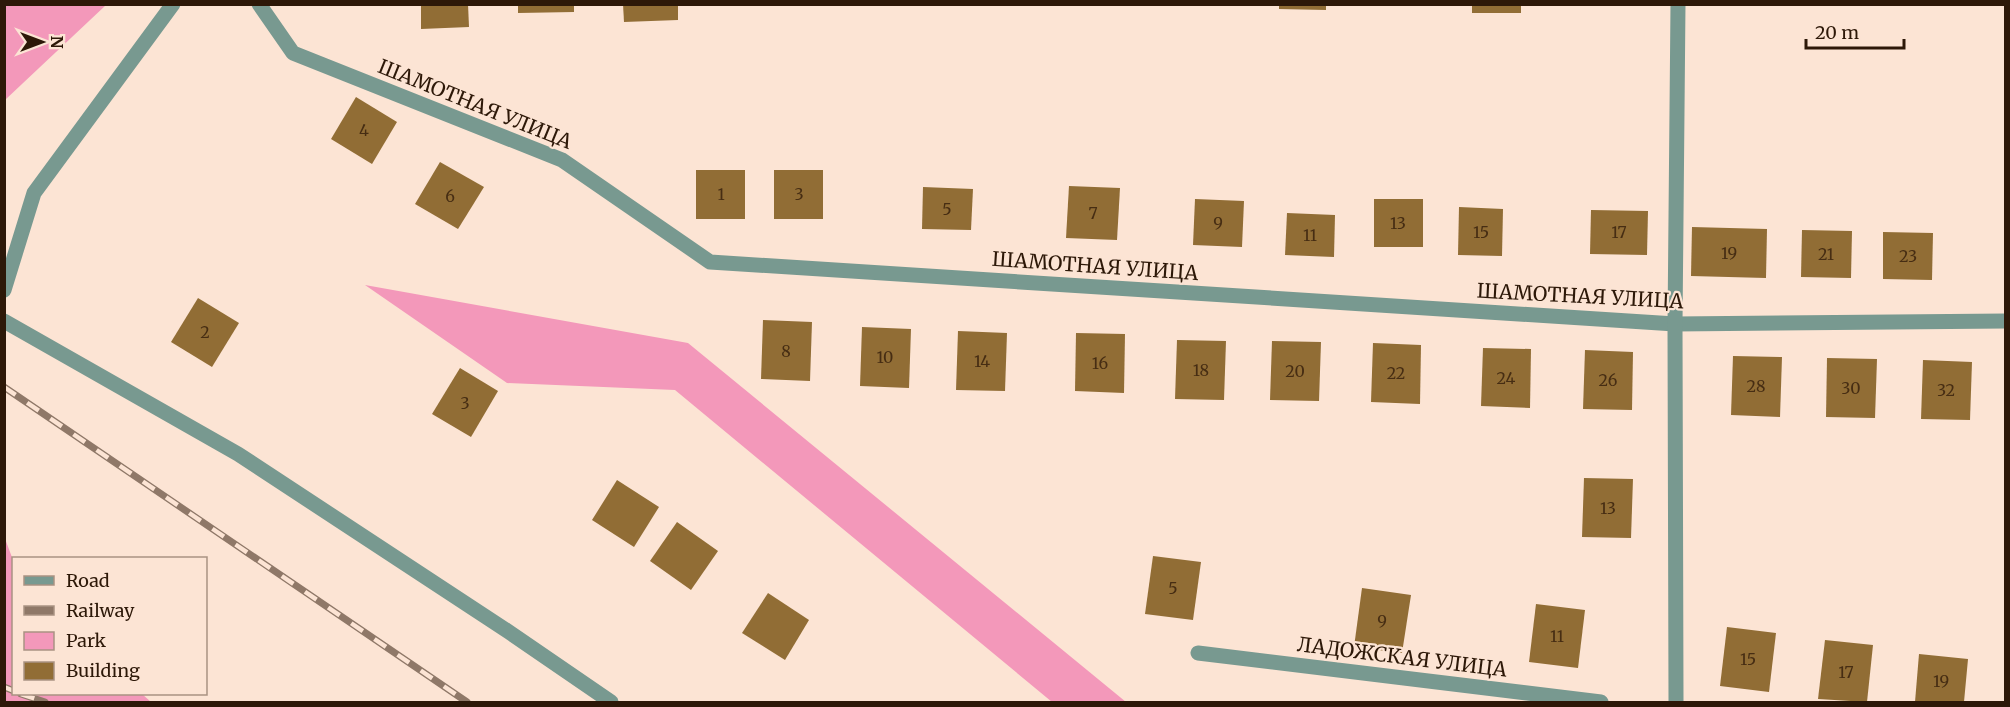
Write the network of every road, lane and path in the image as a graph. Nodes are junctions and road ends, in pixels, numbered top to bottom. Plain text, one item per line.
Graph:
1 (173, 4) edge
2 (259, 4) edge
3 (1678, 4) edge
4 (4, 290) edge
5 (4, 321) edge
6 (2006, 321) edge
7 (1675, 324) junction
8 (1198, 653) dead end
9 (611, 702) edge
10 (1601, 702) edge
11 (1676, 702) edge

1 - 4 street
2 - 7 street, ШАМОТНАЯ УЛИЦА
3 - 7 street
5 - 9 street
6 - 7 street, ШАМОТНАЯ УЛИЦА
7 - 11 street
8 - 10 street, ЛАДОЖСКАЯ УЛИЦА

